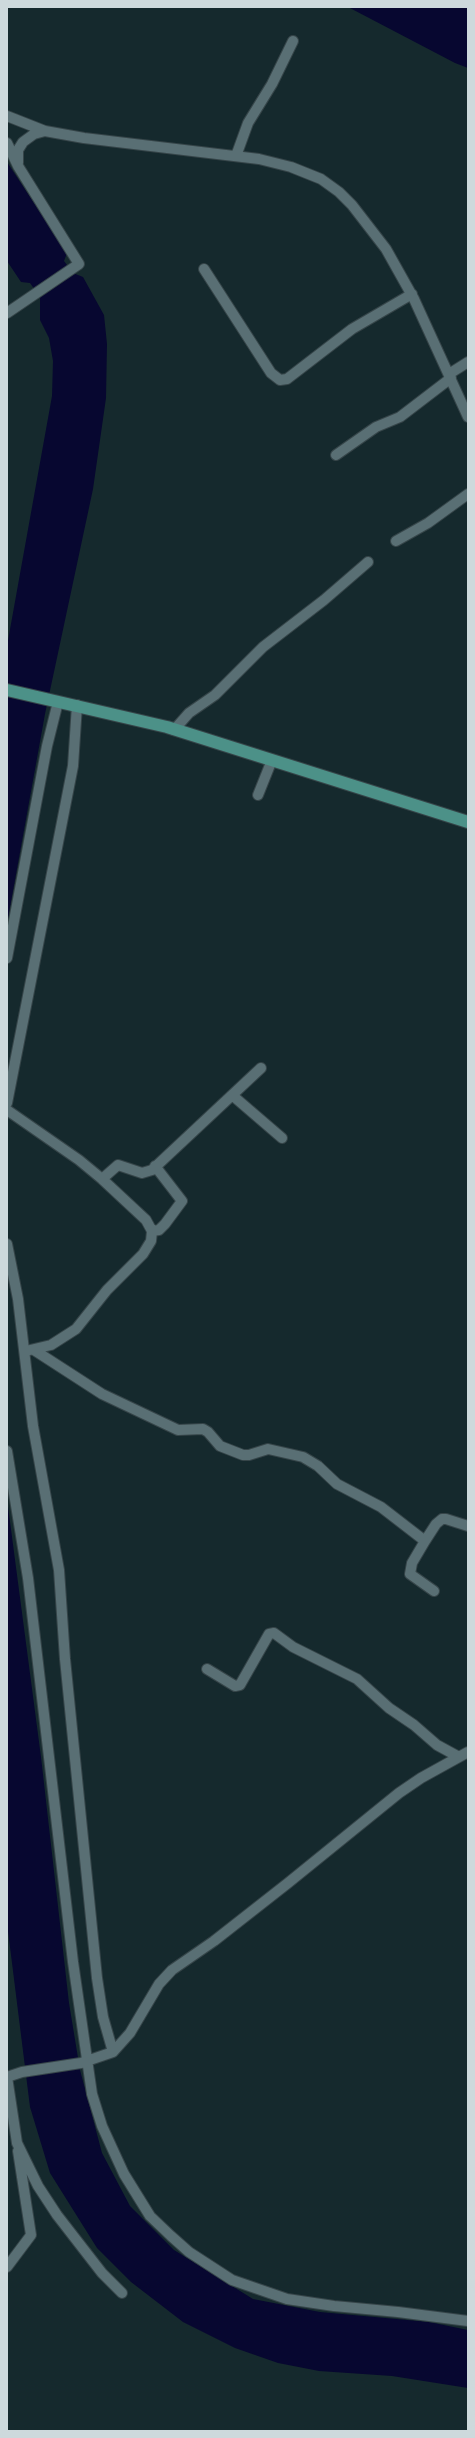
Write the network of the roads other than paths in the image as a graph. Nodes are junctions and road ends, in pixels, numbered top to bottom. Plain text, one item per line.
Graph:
1 (293, 41) dead end
2 (7, 116) edge
3 (45, 131) junction
4 (7, 143) edge
5 (236, 156) junction
6 (18, 166) junction
7 (204, 269) dead end
8 (412, 294) junction
9 (7, 313) edge
10 (468, 362) edge
11 (450, 376) junction
12 (468, 417) edge
13 (336, 455) dead end
14 (468, 494) edge
15 (396, 541) dead end
16 (368, 562) dead end
17 (7, 690) edge
18 (55, 701) junction
19 (77, 706) junction
20 (174, 730) junction
21 (272, 760) junction
22 (258, 795) dead end
23 (468, 822) edge
24 (7, 958) edge
25 (261, 1068) dead end
26 (232, 1095) junction
27 (7, 1104) edge
28 (7, 1110) edge
29 (282, 1138) dead end
30 (156, 1166) junction
31 (102, 1178) junction
32 (152, 1231) junction
33 (7, 1244) edge
34 (29, 1349) junction
35 (7, 1451) edge
36 (468, 1526) edge
37 (425, 1541) junction
38 (434, 1591) dead end
39 (207, 1669) dead end
40 (463, 1755) edge
41 (113, 2052) junction
42 (84, 2062) junction
43 (7, 2077) edge
44 (17, 2143) junction
45 (7, 2267) edge
46 (122, 2293) dead end
47 (468, 2321) edge

1 - 5 street
2 - 3 street
3 - 5 street
3 - 6 street
4 - 6 street
5 - 8 street
6 - 9 street
7 - 8 street
8 - 11 street
10 - 11 street
11 - 12 street
11 - 13 street
14 - 15 street
16 - 20 street
17 - 18 main road
18 - 19 main road
18 - 24 street
19 - 20 main road
19 - 27 street
20 - 21 main road
21 - 22 street
21 - 23 main road
25 - 26 street
26 - 29 street
26 - 30 street
28 - 31 street
30 - 31 street
30 - 32 street
31 - 32 street
32 - 34 street
33 - 34 street
34 - 37 street
34 - 41 street
35 - 42 street
36 - 37 street
37 - 38 street
39 - 40 street
40 - 41 street
41 - 42 street
42 - 43 street
42 - 47 street
43 - 44 street
44 - 45 street
44 - 46 street

